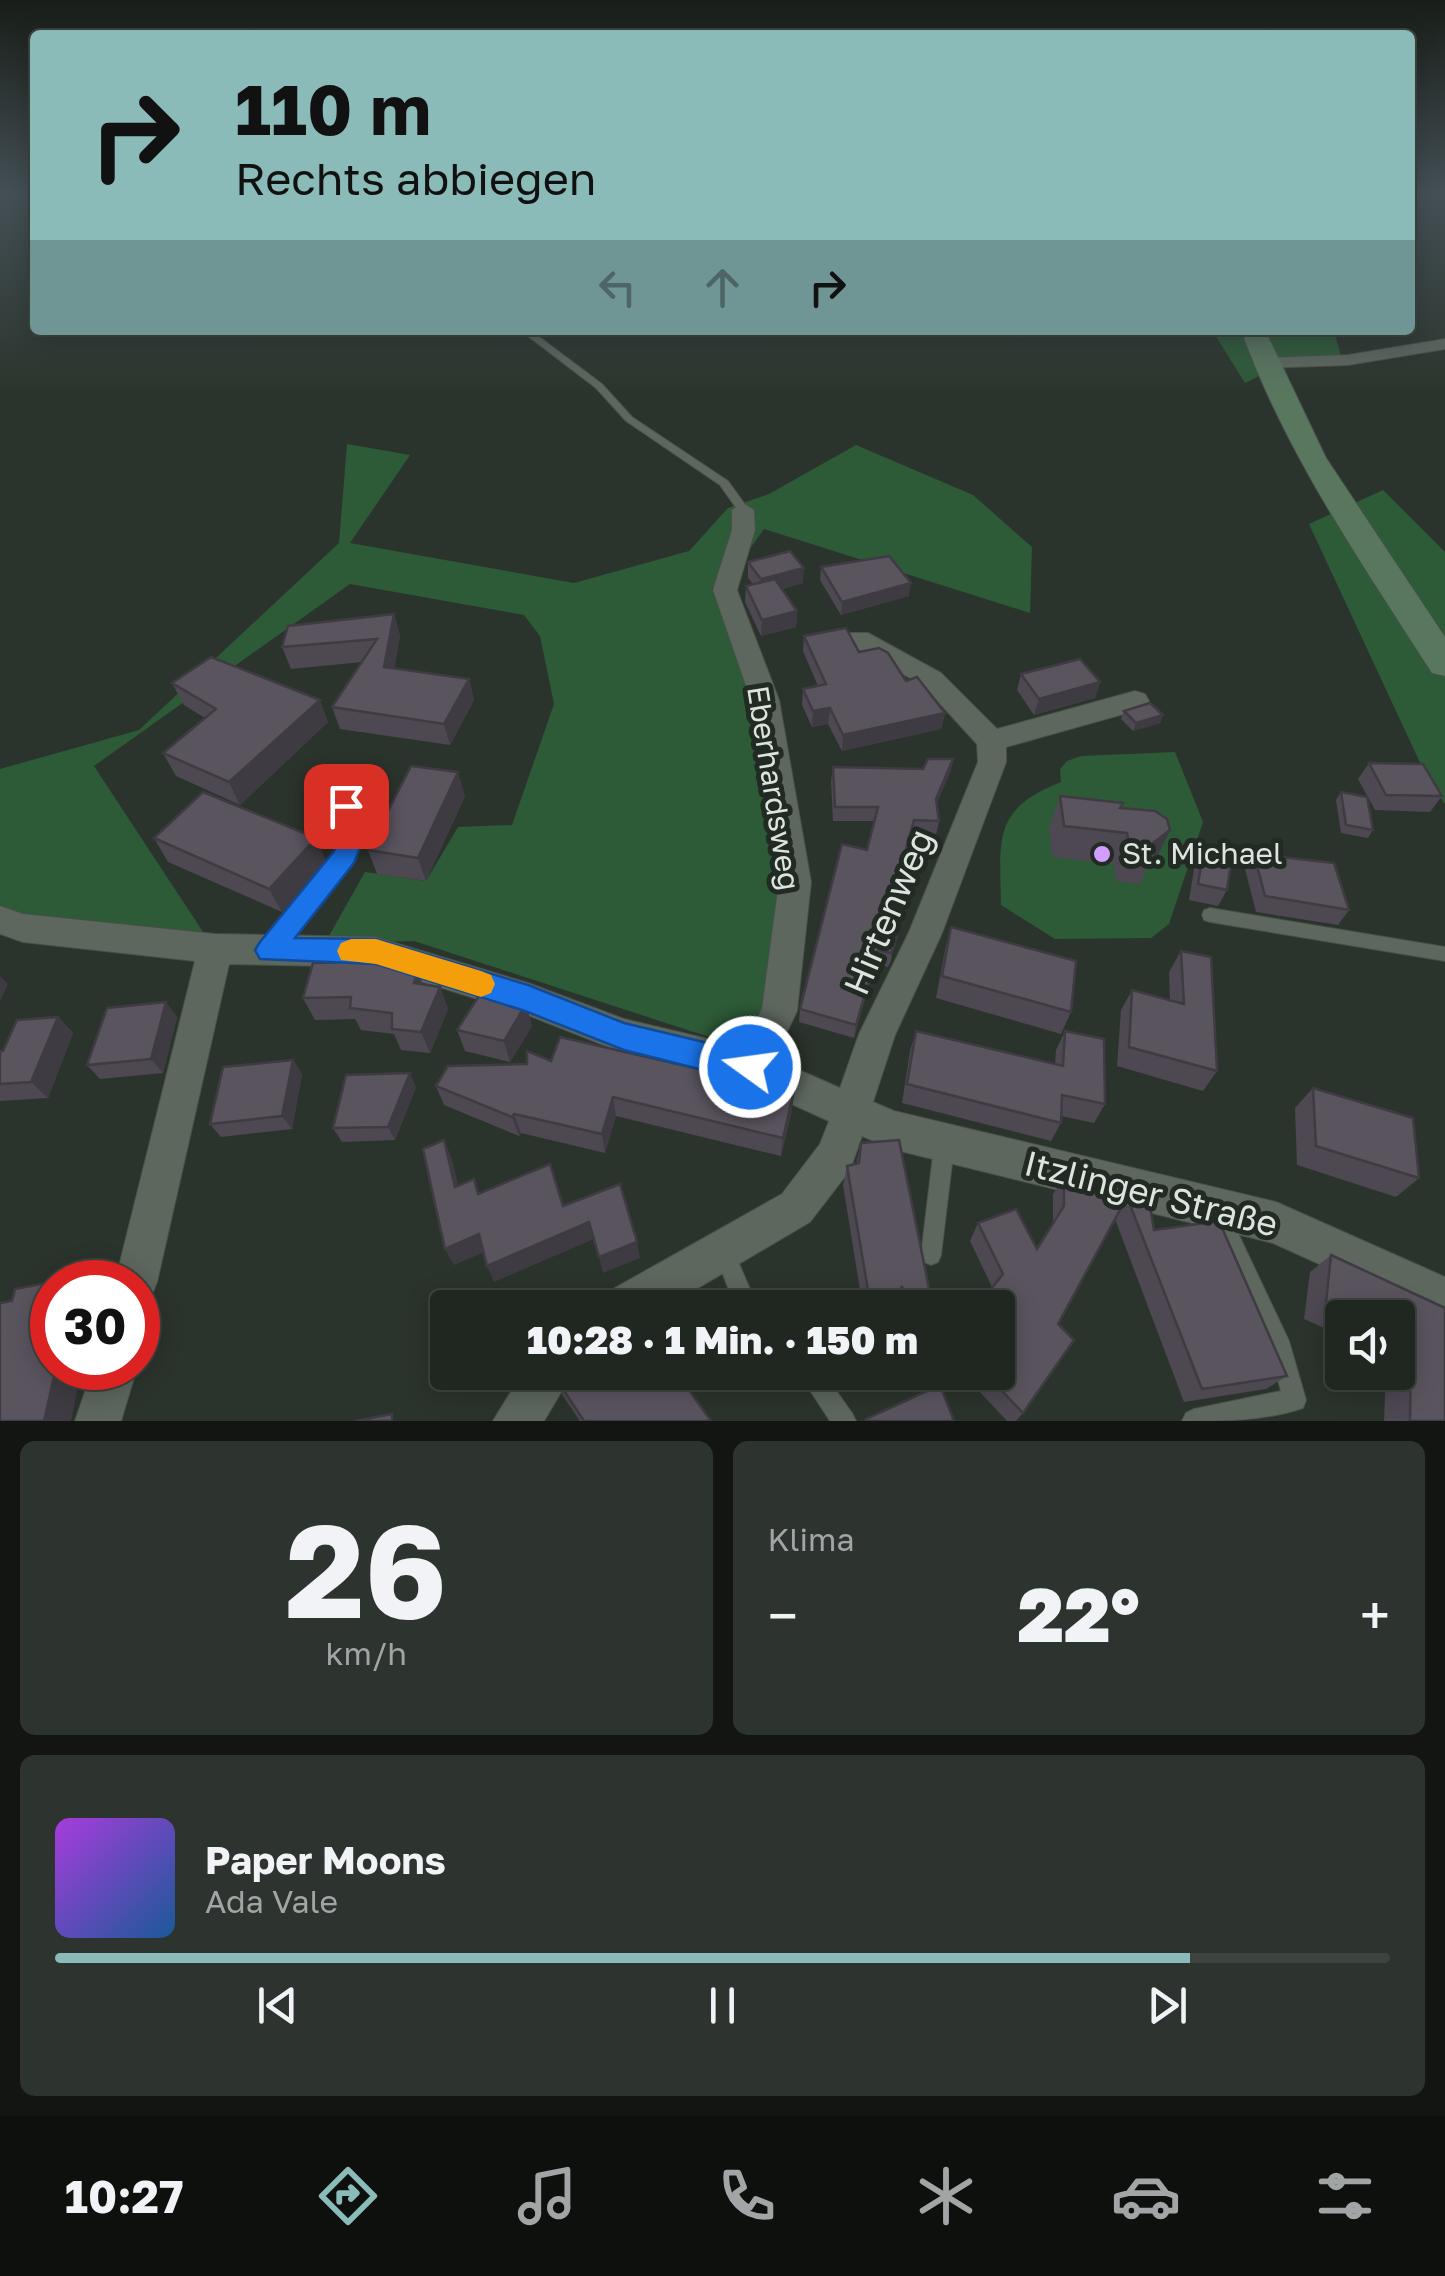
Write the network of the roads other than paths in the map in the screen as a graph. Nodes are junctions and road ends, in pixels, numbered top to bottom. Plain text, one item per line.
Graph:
1 (531, 335) edge
2 (1256, 335) edge
3 (1445, 344) edge
4 (1264, 362) junction
5 (743, 510) joint
6 (859, 640) dead end
7 (1445, 664) edge
8 (1134, 701) dead end
9 (991, 741) junction
10 (337, 784) dead end
11 (1210, 915) dead end
12 (0, 920) edge
13 (216, 949) junction
14 (270, 950) junction
15 (1445, 954) edge
16 (750, 1067) junction
17 (850, 1112) junction
18 (945, 1143) junction
19 (1217, 1208) junction
20 (723, 1249) junction
21 (931, 1255) dead end
22 (141, 1260) edge
23 (652, 1290) edge
24 (740, 1290) edge
25 (1445, 1300) edge
26 (108, 1390) edge
27 (538, 1390) edge
28 (822, 1390) edge
29 (98, 1421) edge
30 (516, 1421) edge
31 (844, 1421) edge
32 (1194, 1421) edge

1 - 5 lane
2 - 4 main road
3 - 4 street
4 - 7 main road
5 - 16 street, Eberhardsweg
6 - 9 street
8 - 9 street
9 - 17 street, Hirtenweg
10 - 14 lane
11 - 15 lane
12 - 13 street, Itzlinger Straße
13 - 14 street, Itzlinger Straße
13 - 22 street
14 - 16 street, Itzlinger Straße
16 - 17 street, Itzlinger Straße
17 - 18 street, Itzlinger Straße
17 - 20 street
18 - 19 street, Itzlinger Straße
18 - 21 lane
19 - 25 street, Itzlinger Straße
19 - 32 lane
20 - 23 street
20 - 24 lane
26 - 29 street
27 - 30 street
28 - 31 lane

